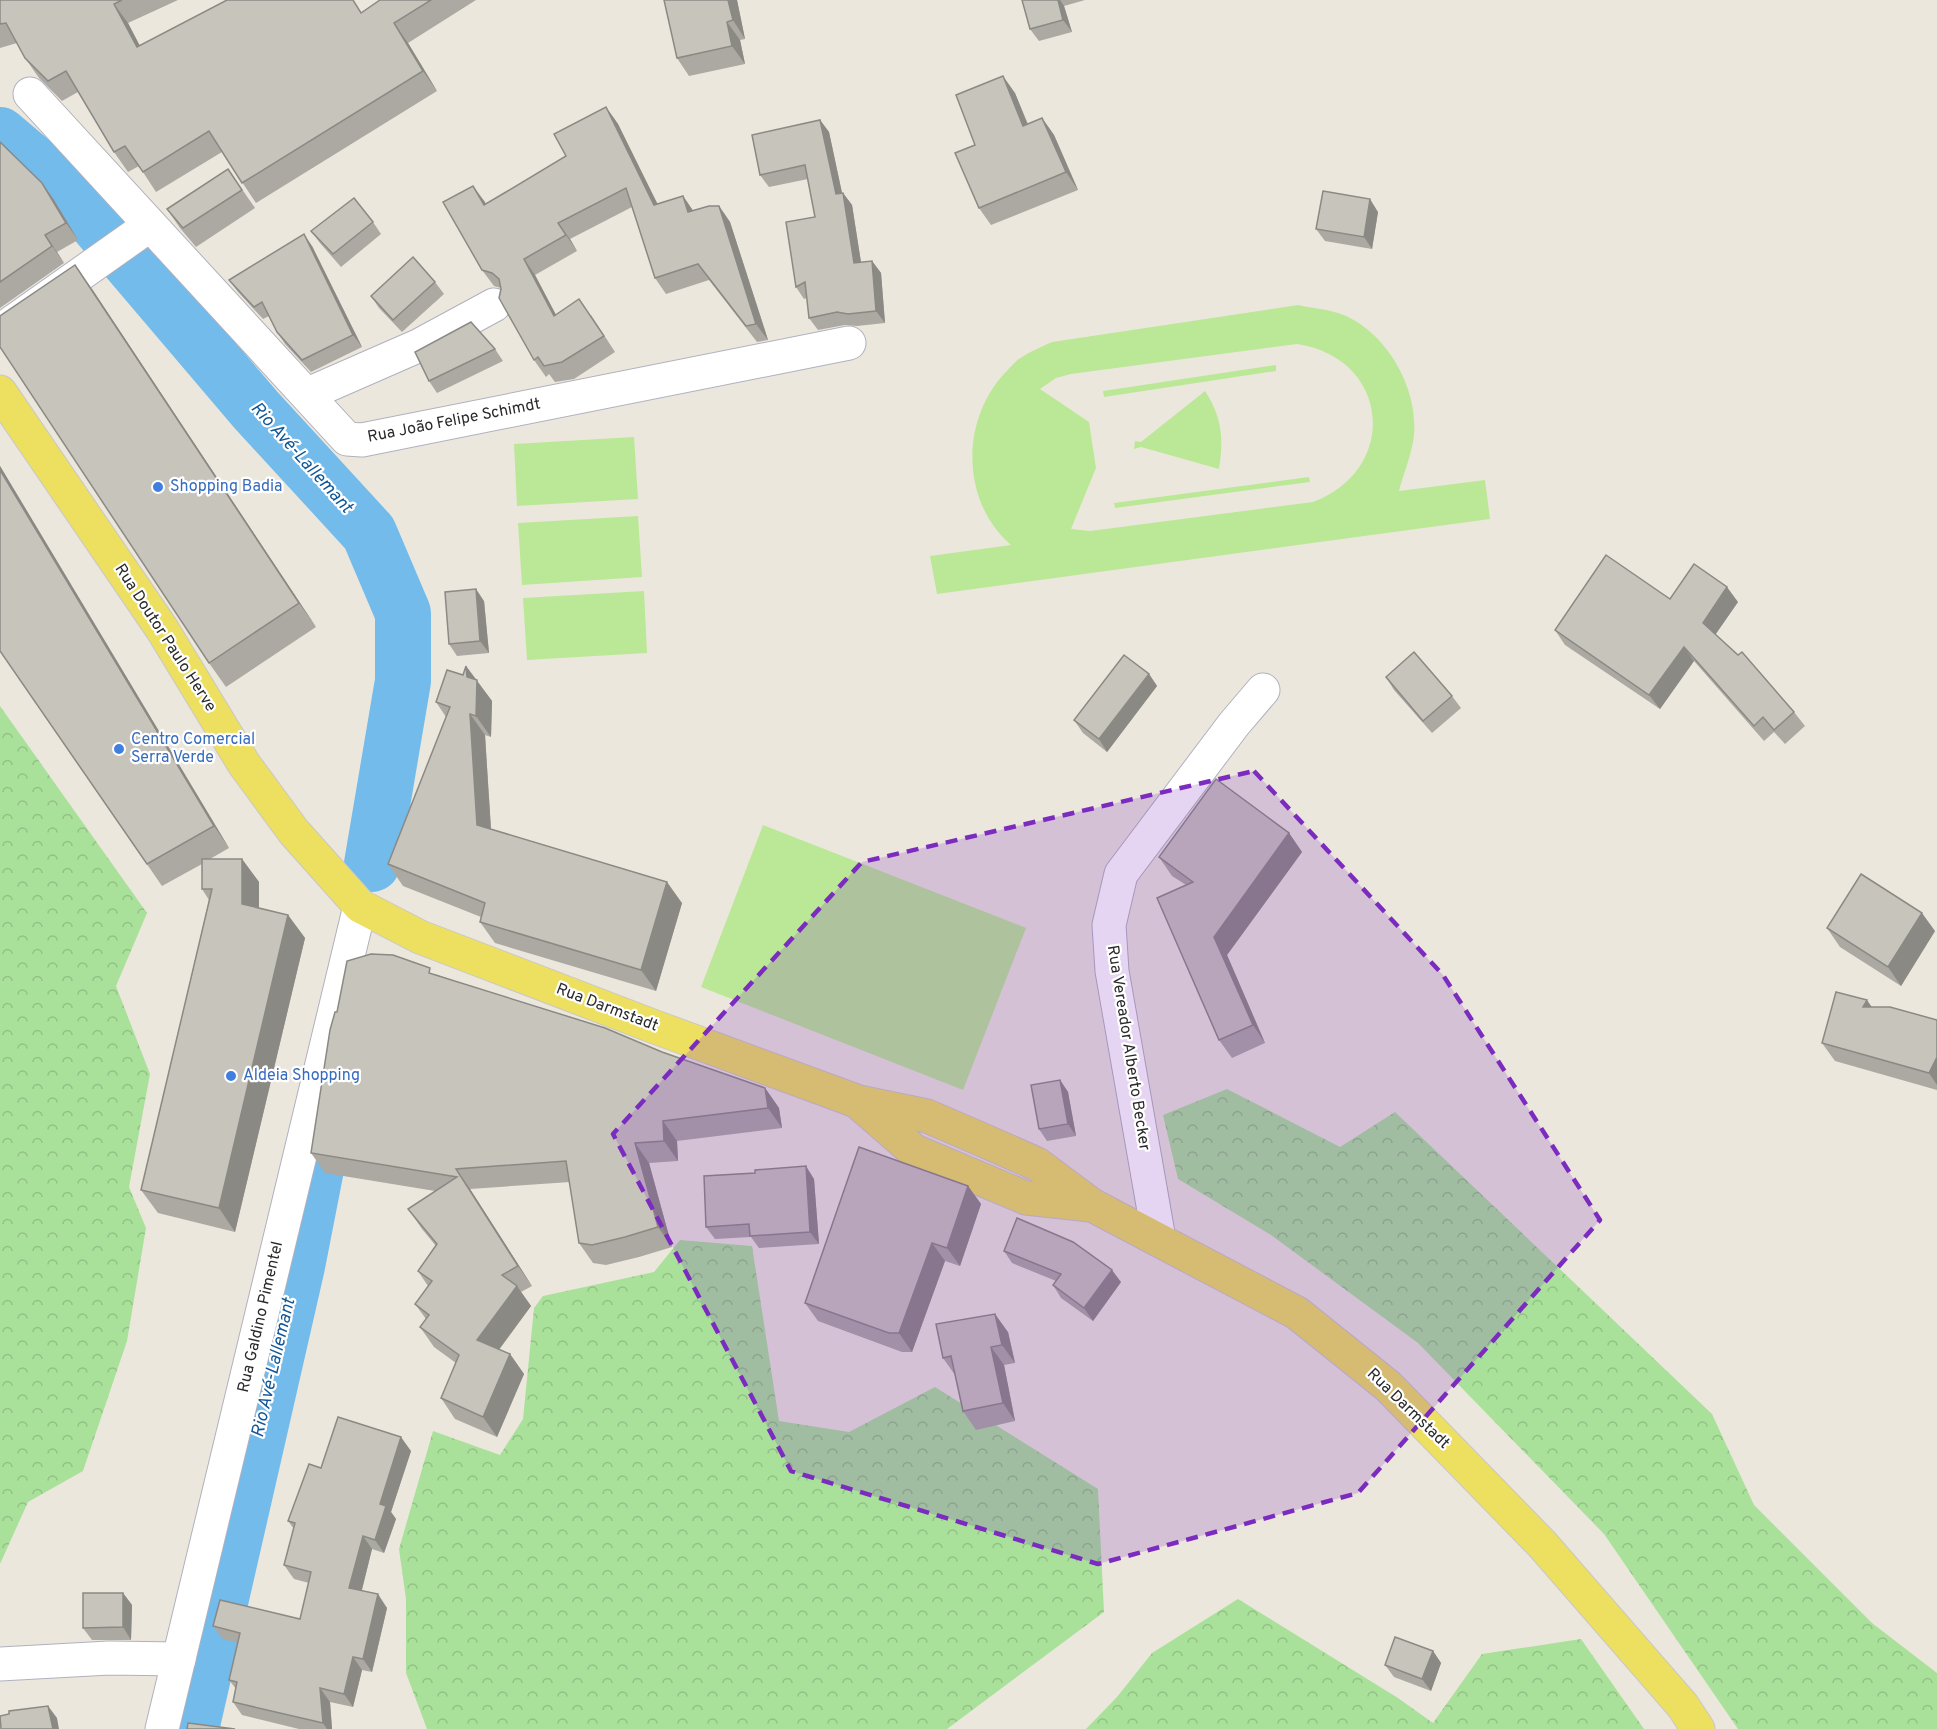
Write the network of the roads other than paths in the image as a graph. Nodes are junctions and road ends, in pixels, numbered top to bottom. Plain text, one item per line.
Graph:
1 (30, 94) dead end
2 (142, 230) junction
3 (494, 305) dead end
4 (0, 331) edge
5 (849, 343) dead end
6 (0, 392) edge
7 (308, 394) junction
8 (1263, 690) dead end
9 (360, 906) junction
10 (1159, 1239) junction
11 (179, 1659) junction
12 (1641, 1661) junction
13 (0, 1664) edge
14 (162, 1729) edge
15 (1676, 1729) edge
16 (1698, 1729) edge

1 - 2 street, Rua João Felipe Schimdt
2 - 4 street
2 - 7 street, Rua João Felipe Schimdt
3 - 7 street
5 - 7 street, Rua João Felipe Schimdt
6 - 9 main road, Rua Doutor Paulo Herve
8 - 10 street, Rua Vereador Alberto Becker
9 - 10 main road, Rua Darmstadt
9 - 11 street, Rua Galdino Pimentel
10 - 12 main road, Rua Darmstadt
11 - 13 street
11 - 14 street, Rua Galdino Pimentel
12 - 15 main road
12 - 16 main road

